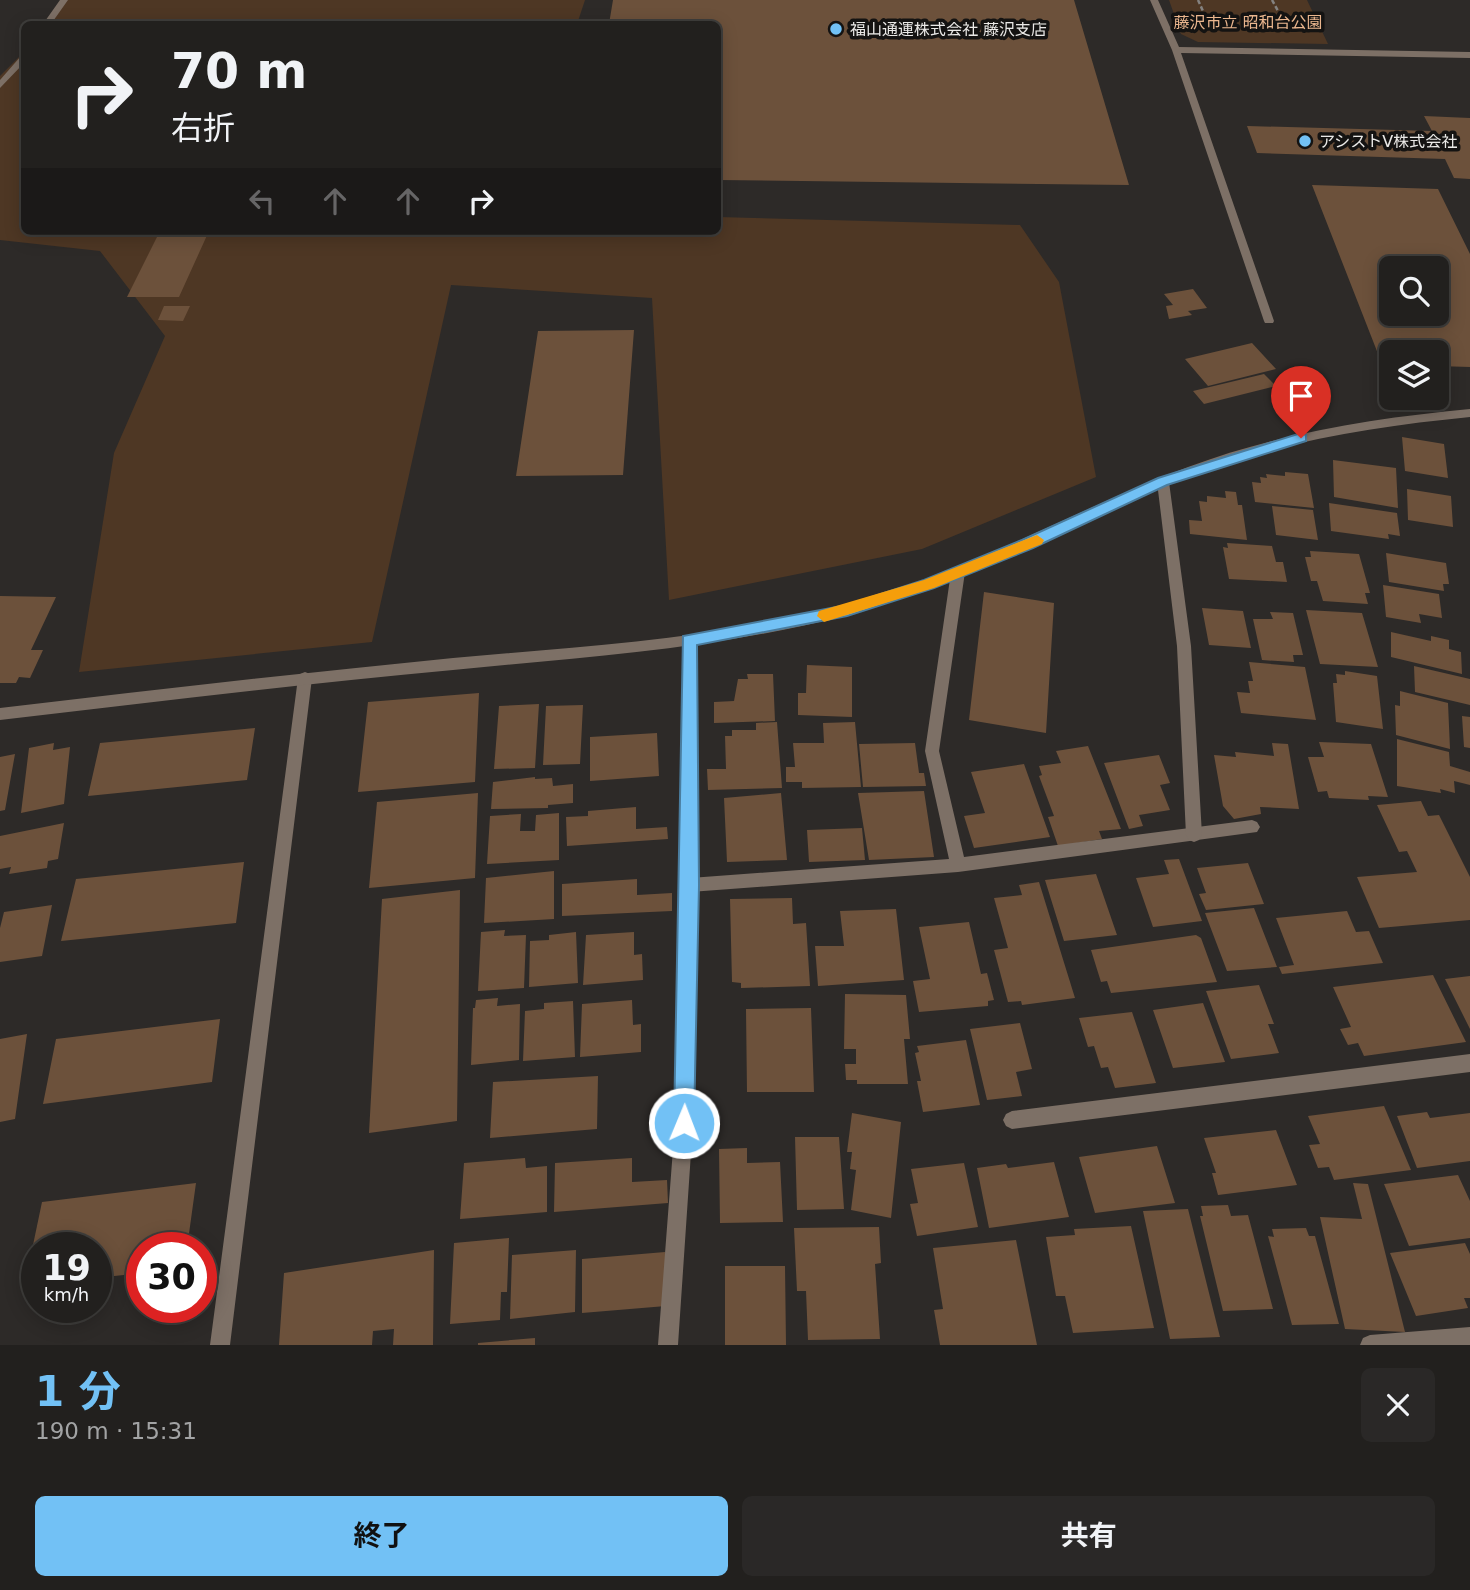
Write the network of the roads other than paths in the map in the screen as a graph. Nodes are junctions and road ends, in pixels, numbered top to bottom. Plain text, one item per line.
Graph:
1 (64, 0) edge
2 (1154, 0) edge
3 (49, 21) edge
4 (1176, 50) junction
5 (1470, 55) edge
6 (21, 61) edge
7 (0, 85) edge
8 (1269, 321) dead end
9 (1470, 413) edge
10 (1163, 482) junction
11 (958, 572) junction
12 (689, 640) junction
13 (305, 678) junction
14 (0, 714) edge
15 (1252, 827) dead end
16 (1194, 835) junction
17 (958, 865) junction
18 (690, 885) junction
19 (1470, 1063) edge
20 (1012, 1120) dead end
21 (1470, 1337) edge
22 (220, 1345) edge
23 (668, 1345) edge
24 (1370, 1345) edge

1 - 3 street
2 - 4 street
4 - 5 street
4 - 8 street
6 - 7 street
9 - 10 street
10 - 11 street
10 - 16 street
11 - 12 street
11 - 17 street
12 - 13 street
12 - 18 street
13 - 14 street
13 - 22 street
15 - 16 street
16 - 17 street
17 - 18 street
18 - 23 street
19 - 20 street
21 - 24 street

